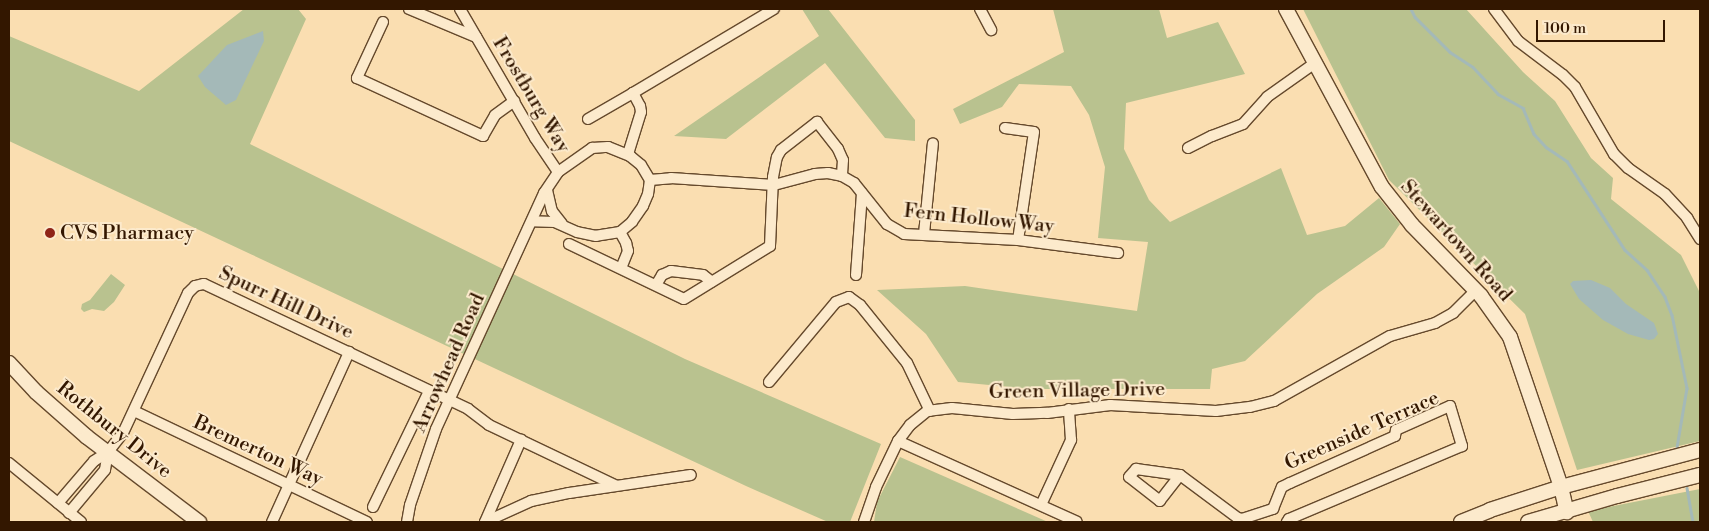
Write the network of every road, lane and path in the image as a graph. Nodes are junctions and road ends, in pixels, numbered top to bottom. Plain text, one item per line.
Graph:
1 (409, 9) edge
2 (460, 9) edge
3 (774, 9) edge
4 (980, 9) edge
5 (1286, 9) edge
6 (1494, 9) edge
7 (383, 22) dead end
8 (991, 30) dead end
9 (476, 36) junction
10 (1315, 63) junction
11 (632, 93) junction
12 (514, 101) junction
13 (588, 119) dead end
14 (1004, 128) dead end
15 (933, 143) dead end
16 (1188, 148) dead end
17 (628, 154) junction
18 (558, 172) junction
19 (842, 176) junction
20 (650, 180) junction
21 (774, 185) junction
22 (547, 190) junction
23 (862, 193) junction
24 (532, 221) junction
25 (562, 224) junction
26 (620, 232) junction
27 (924, 234) junction
28 (1700, 239) edge
29 (1018, 240) junction
30 (569, 244) dead end
31 (1118, 253) dead end
32 (621, 268) junction
33 (856, 275) dead end
34 (712, 282) junction
35 (656, 285) junction
36 (1476, 290) junction
37 (349, 352) junction
38 (9, 363) edge
39 (769, 382) dead end
40 (429, 391) junction
41 (450, 400) junction
42 (1069, 409) junction
43 (134, 411) junction
44 (930, 411) junction
45 (521, 440) junction
46 (898, 441) junction
47 (1700, 450) edge
48 (108, 452) junction
49 (9, 463) edge
50 (691, 475) dead end
51 (1180, 475) junction
52 (1700, 475) edge
53 (289, 484) junction
54 (615, 486) junction
55 (1561, 487) junction
56 (58, 504) junction
57 (1041, 505) junction
58 (373, 506) dead end
59 (1273, 509) junction
60 (1567, 512) junction
61 (69, 513) junction
62 (1288, 520) edge
63 (81, 522) edge
64 (199, 522) edge
65 (272, 522) edge
66 (368, 522) edge
67 (407, 522) edge
68 (485, 522) edge
69 (864, 522) edge
70 (1078, 522) edge
71 (1461, 522) edge
72 (1528, 522) edge

1 - 9 street
2 - 9 street, Frostburg Way
3 - 11 street
4 - 8 street
5 - 10 street, Stewartown Road
6 - 28 street
7 - 12 street
9 - 12 street, Frostburg Way
10 - 16 street
10 - 36 street, Stewartown Road
11 - 13 street
11 - 17 street
12 - 18 street, Frostburg Way
14 - 29 street
15 - 27 street
17 - 18 street, Arrowhead Road
17 - 20 street, Arrowhead Road
18 - 22 street, Arrowhead Road
19 - 21 street
19 - 21 street
19 - 23 street, Fern Hollow Way
20 - 21 street
20 - 26 street
21 - 34 street
22 - 24 street, Arrowhead Road
22 - 25 street
23 - 27 street, Fern Hollow Way
23 - 33 street
24 - 25 street
24 - 41 street, Arrowhead Road
25 - 26 street
26 - 32 street
27 - 29 street, Fern Hollow Way
29 - 31 street, Fern Hollow Way
30 - 32 street
32 - 35 street
34 - 35 street
34 - 35 street
36 - 42 street, Green Village Drive
36 - 55 street, Stewartown Road
37 - 40 street, Spurr Hill Drive
37 - 43 street, Spurr Hill Drive
37 - 53 street
38 - 48 street, Rothbury Drive
39 - 44 street
40 - 41 street, Spurr Hill Drive
40 - 58 street
41 - 45 street, Spurr Hill Drive
41 - 67 street, Arrowhead Road
42 - 44 street, Green Village Drive
42 - 57 street
43 - 48 street, Spurr Hill Drive
43 - 53 street, Bremerton Way
44 - 46 street, Green Village Drive
45 - 54 street, Spurr Hill Drive
45 - 68 street
46 - 57 street
46 - 69 street, Green Village Drive
47 - 55 street
48 - 56 street
48 - 61 street
48 - 64 street, Rothbury Drive
49 - 56 street
50 - 54 street
51 - 51 street
51 - 59 street
52 - 60 street
53 - 65 street
53 - 66 street, Bremerton Way
54 - 68 street
55 - 60 street, Stewartown Road
55 - 71 street
56 - 61 street
57 - 70 street
59 - 62 street
59 - 62 street, Greenside Terrace
60 - 72 street
61 - 63 street

